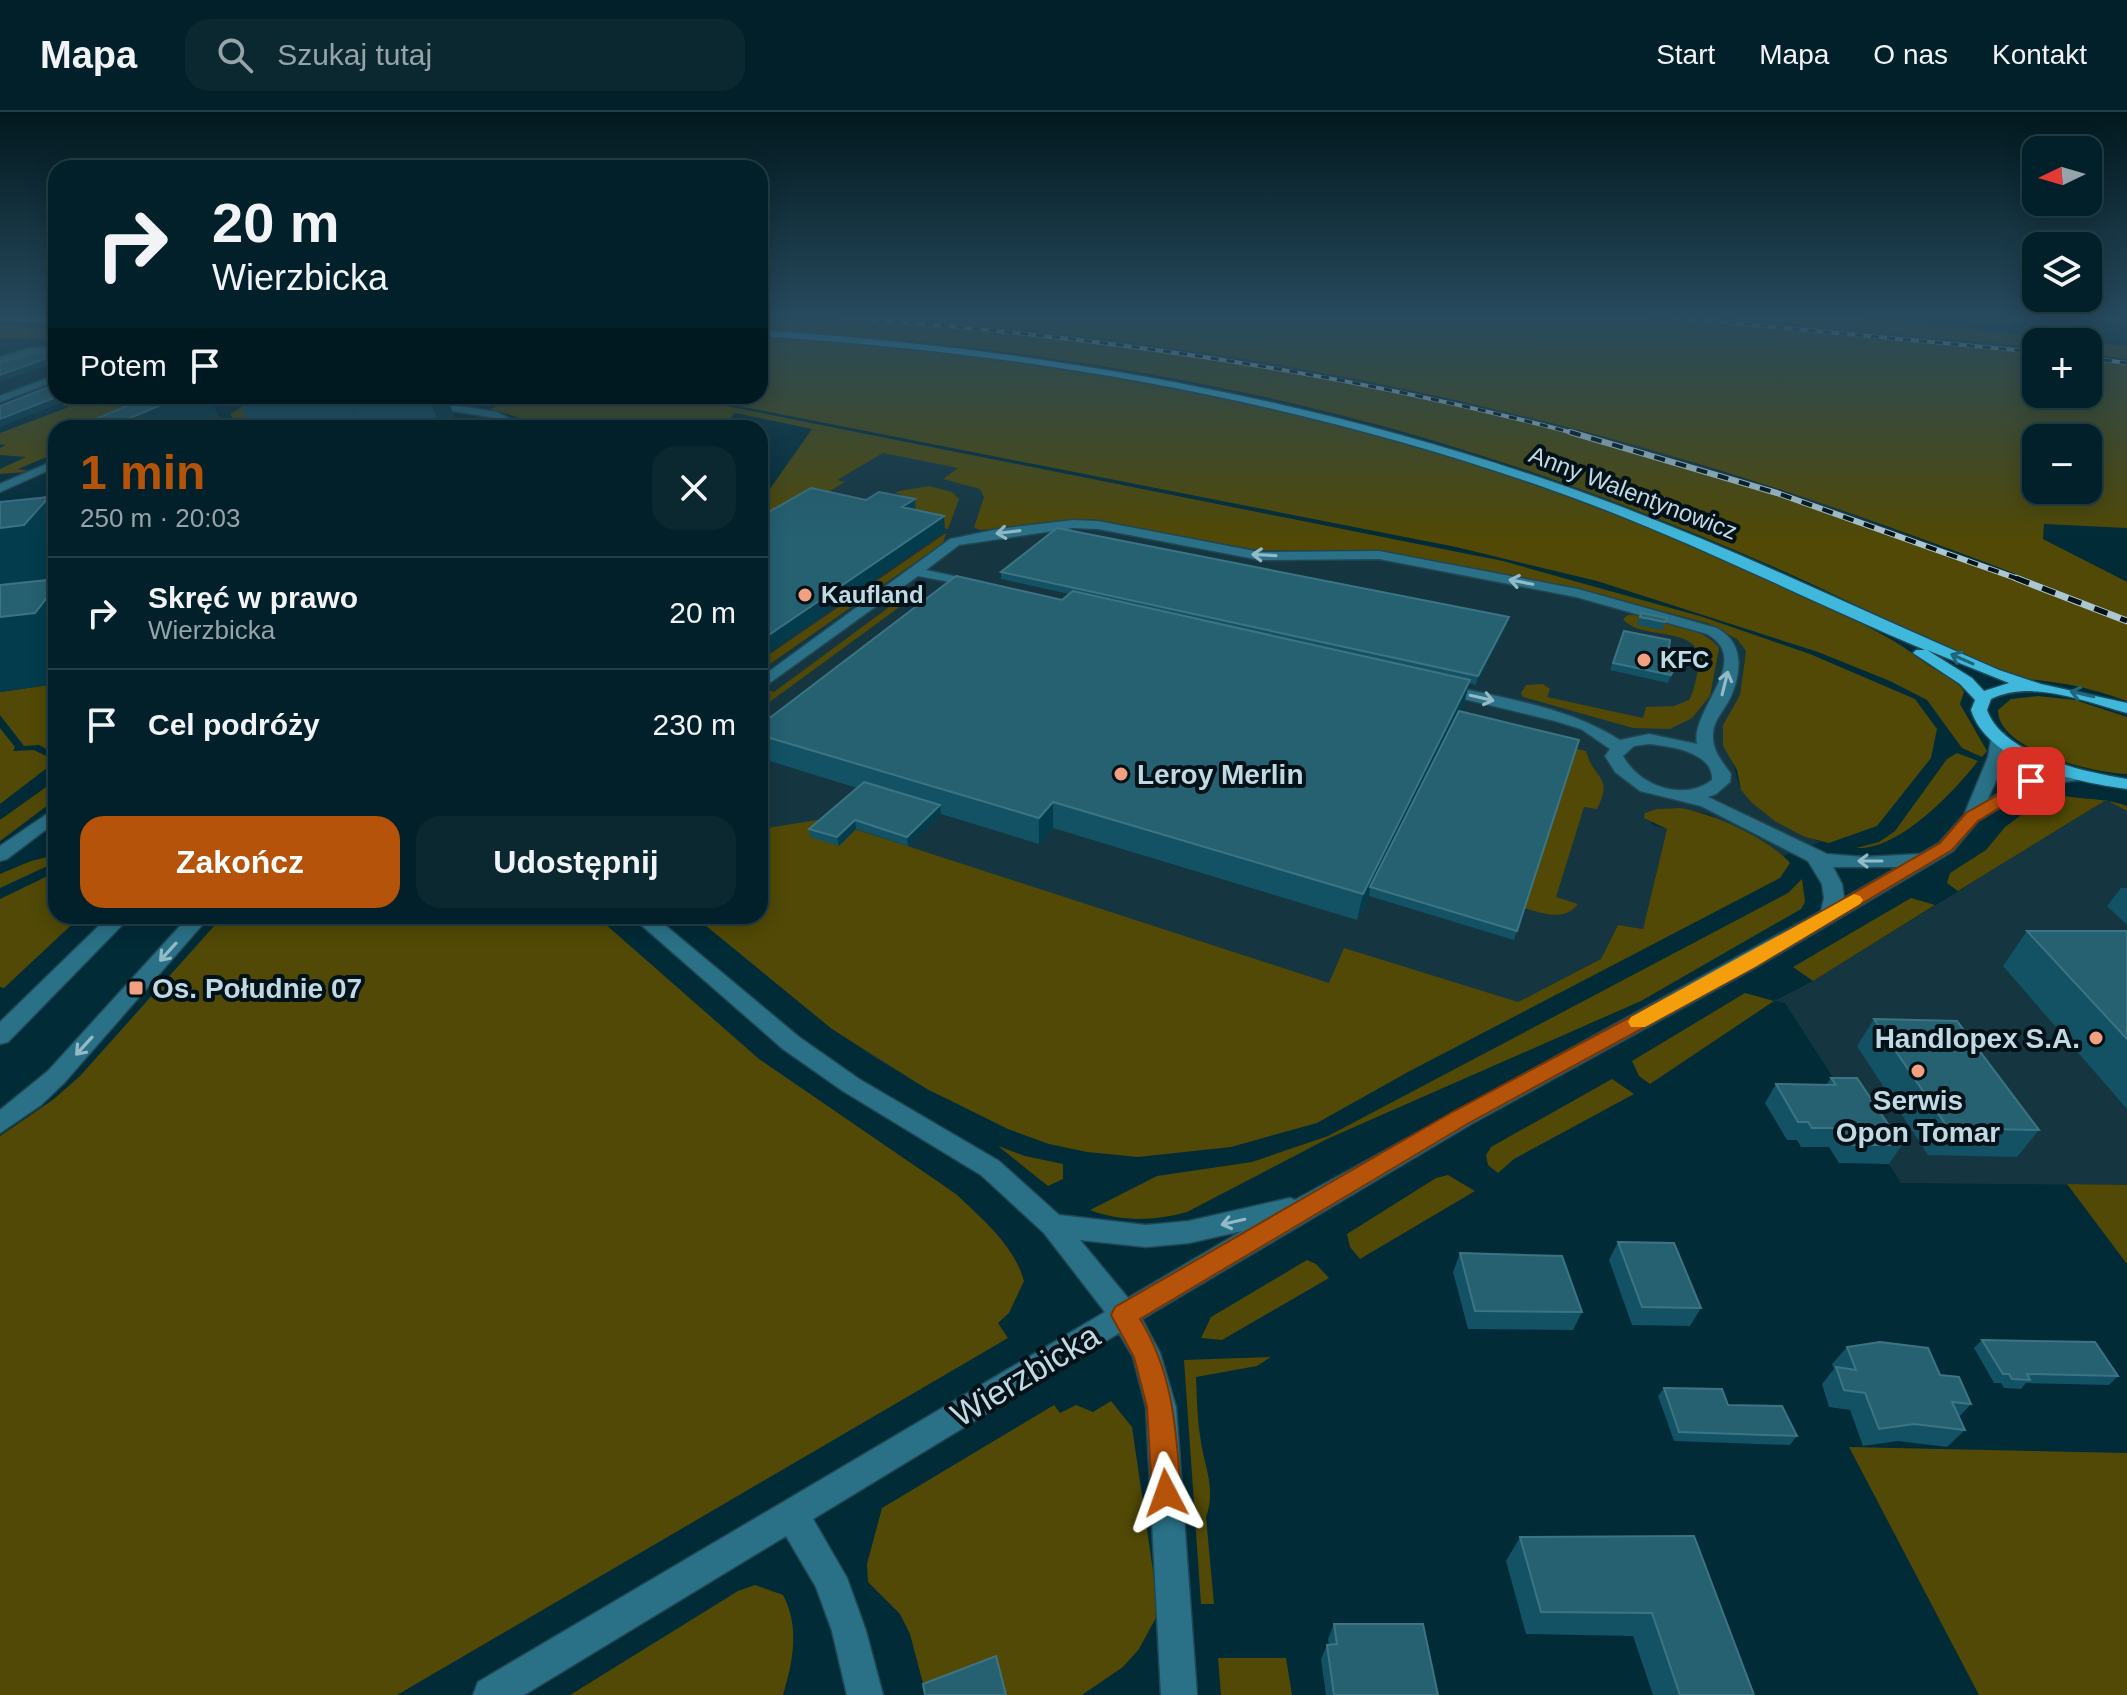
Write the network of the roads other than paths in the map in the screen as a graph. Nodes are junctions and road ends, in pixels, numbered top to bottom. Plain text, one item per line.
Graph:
1 (19, 392) edge
2 (1217, 392) edge
3 (0, 399) edge
4 (195, 404) edge
5 (409, 404) edge
6 (157, 420) edge
7 (511, 420) edge
8 (48, 467) edge
9 (0, 489) edge
10 (48, 495) edge
11 (48, 500) edge
12 (0, 541) edge
13 (914, 571) junction
14 (989, 587) edge
15 (1867, 619) junction
16 (768, 679) edge
17 (1426, 685) edge
18 (2035, 687) junction
19 (1983, 699) junction
20 (2127, 708) edge
21 (1998, 737) junction
22 (1619, 747) junction
23 (1708, 756) junction
24 (2078, 775) junction
25 (1721, 782) junction
26 (2126, 785) edge
27 (1684, 795) junction
28 (1743, 817) junction
29 (1972, 817) junction
30 (48, 819) edge
31 (28, 834) junction
32 (48, 835) edge
33 (0, 855) edge
34 (1815, 857) junction
35 (1924, 858) junction
36 (1830, 914) junction
37 (113, 924) edge
38 (193, 924) edge
39 (650, 924) edge
40 (0, 1036) edge
41 (0, 1123) edge
42 (1310, 1204) junction
43 (1053, 1225) junction
44 (1124, 1315) junction
45 (793, 1516) junction
46 (491, 1695) edge
47 (865, 1695) edge
48 (1179, 1695) edge

1 - 3 street
2 - 15 main road, Anny Walentynowicz
4 - 6 street
5 - 7 street
8 - 9 street
9 - 10 street
11 - 12 street
13 - 14 street
13 - 16 street
23 -> 13 street
18 -> 15 main road, Anny Walentynowicz
15 - 19 main road, Anny Walentynowicz
17 -> 22 street
18 - 19 main road
20 -> 18 main road
19 - 21 main road
21 - 24 main road
21 - 29 street, Wierzbicka
22 - 23 street
22 - 27 street
23 - 25 street
24 - 26 main road
24 - 29 street, Wierzbicka
25 - 27 street
25 - 28 street
27 - 28 street
28 - 34 street
29 - 35 street, Wierzbicka
30 - 31 street
31 - 32 street
31 - 33 street
35 -> 34 street
34 - 36 street
35 - 36 street, Wierzbicka
36 - 42 street, Wierzbicka
37 - 40 street
38 -> 41 street
39 - 43 street
42 -> 43 street
42 - 44 street, Wierzbicka
43 - 44 street
44 - 45 street, Wierzbicka
44 - 48 street
45 - 46 street, Wierzbicka
45 - 47 street

